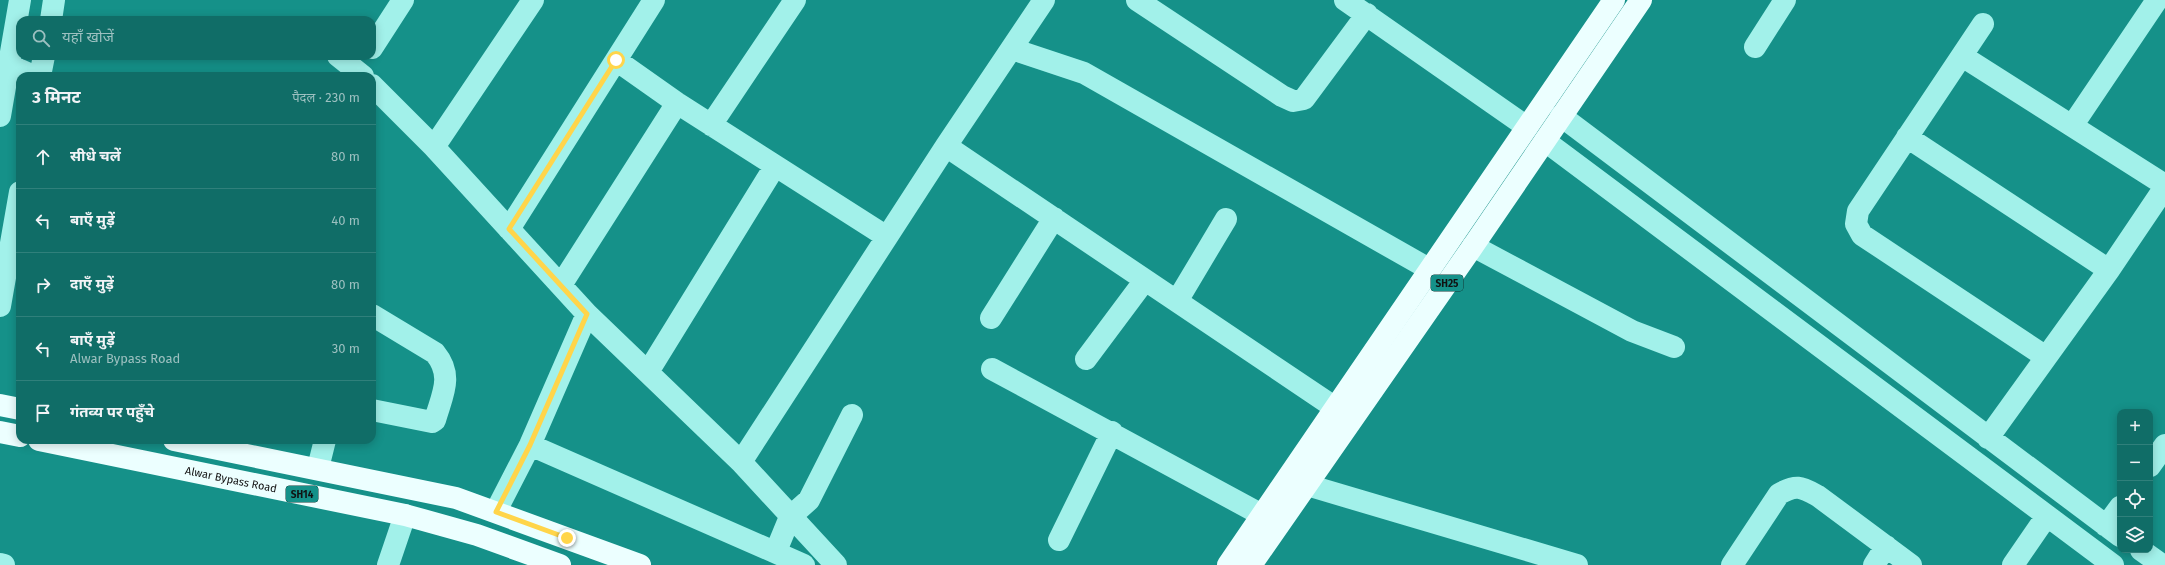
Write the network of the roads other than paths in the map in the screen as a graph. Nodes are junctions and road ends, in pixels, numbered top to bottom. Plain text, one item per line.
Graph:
1 (20, 0) edge
2 (54, 0) edge
3 (403, 0) edge
4 (533, 0) edge
5 (654, 0) edge
6 (795, 0) edge
7 (1044, 0) edge
8 (1137, 0) edge
9 (1345, 0) edge
10 (1614, 0) edge
11 (1641, 0) edge
12 (1785, 0) edge
13 (2157, 0) edge
14 (1367, 14) junction
15 (17, 16) edge
16 (52, 16) edge
17 (16, 24) edge
18 (1983, 24) dead end
19 (376, 42) edge
20 (1755, 47) dead end
21 (1012, 49) junction
22 (1962, 56) junction
23 (43, 60) edge
24 (345, 60) edge
25 (616, 60) junction
26 (9, 65) junction
27 (25, 72) edge
28 (41, 72) edge
29 (365, 72) edge
30 (376, 84) edge
31 (677, 103) junction
32 (0, 116) edge
33 (1561, 116) junction
34 (711, 125) junction
35 (2072, 126) junction
36 (1527, 127) junction
37 (1907, 137) junction
38 (1545, 140) junction
39 (946, 146) junction
40 (434, 147) junction
41 (775, 166) junction
42 (2165, 186) edge
43 (16, 215) edge
44 (1054, 218) junction
45 (1226, 219) dead end
46 (509, 229) junction
47 (887, 238) junction
48 (1473, 246) junction
49 (1430, 269) junction
50 (2109, 270) junction
51 (1145, 280) junction
52 (561, 286) junction
53 (1177, 301) junction
54 (0, 306) edge
55 (587, 314) junction
56 (376, 316) edge
57 (991, 318) dead end
58 (1674, 347) dead end
59 (2046, 357) junction
60 (1086, 359) dead end
61 (992, 368) dead end
62 (648, 372) junction
63 (0, 405) edge
64 (1334, 407) junction
65 (16, 408) edge
66 (376, 411) edge
67 (852, 415) dead end
68 (0, 432) edge
69 (1112, 432) junction
70 (16, 435) edge
71 (1988, 438) junction
72 (59, 444) edge
73 (195, 444) edge
74 (324, 444) edge
75 (530, 445) junction
76 (2165, 445) edge
77 (742, 462) junction
78 (2153, 462) edge
79 (318, 468) junction
80 (1307, 485) junction
81 (496, 512) junction
82 (405, 515) junction
83 (1262, 515) junction
84 (790, 517) junction
85 (2046, 517) junction
86 (2117, 517) edge
87 (2113, 531) edge
88 (1059, 540) dead end
89 (1886, 546) junction
90 (776, 551) junction
91 (2145, 553) edge
92 (1550, 561) edge
93 (0, 564) edge
94 (2111, 564) edge
95 (4, 565) edge
96 (388, 565) edge
97 (560, 565) edge
98 (640, 565) edge
99 (804, 565) edge
100 (836, 565) edge
101 (1228, 565) edge
102 (1250, 565) edge
103 (1577, 565) edge
104 (1732, 565) edge
105 (1874, 565) edge
106 (1911, 565) edge
107 (2013, 565) edge
108 (2162, 565) edge

1 - 15 street
2 - 16 street
3 - 19 street
4 - 40 street
5 - 25 street
6 - 34 street
7 - 21 street
8 - 14 street
9 - 14 street
10 - 36 main road, SH25
11 - 33 main road, SH25
12 - 20 street
13 - 35 street
14 - 36 street
17 - 26 street
18 - 22 street
21 - 39 street
21 - 49 street
22 - 35 street
22 - 37 street
23 - 28 street
24 - 29 street
25 - 31 street
25 - 46 street
26 - 27 street
26 - 32 street
30 - 40 street
31 - 34 street
31 - 52 street
33 - 38 main road, SH25
33 - 71 street
34 - 41 street
35 - 42 street
36 - 49 main road, SH25
37 - 50 street
37 - 59 street
38 - 48 main road, SH25
38 - 85 street
39 - 44 street
39 - 47 street
40 - 46 street
41 - 47 street
41 - 62 street
42 - 50 street
43 - 54 street
44 - 51 street
44 - 57 street
45 - 53 street
46 - 52 street
47 - 77 street
48 - 58 street
48 - 80 main road, SH25
49 - 64 main road, SH25
50 - 59 street
51 - 53 street
51 - 60 street
52 - 55 street
53 - 64 street
55 - 62 street
55 - 75 street
56 - 66 street
59 - 71 street
61 - 69 street
62 - 77 street
63 - 65 main road
64 - 83 main road, SH25
67 - 84 street
68 - 70 main road
69 - 83 street
69 - 88 street
71 - 87 street
72 - 82 main road, Alwar Bypass Road / SH14
73 - 79 main road
74 - 79 street
75 - 81 street
75 - 90 street
76 - 78 street
77 - 84 street
79 - 81 main road
80 - 92 street
80 - 102 main road, SH25
81 - 98 main road
82 - 96 street
82 - 97 main road, Alwar Bypass Road / SH14
83 - 101 main road, SH25
84 - 90 street
84 - 100 street
85 - 94 street
85 - 107 street
86 - 87 street
89 - 104 street
89 - 105 street
89 - 106 street
90 - 99 street
91 - 108 street
92 - 103 street
93 - 95 street

